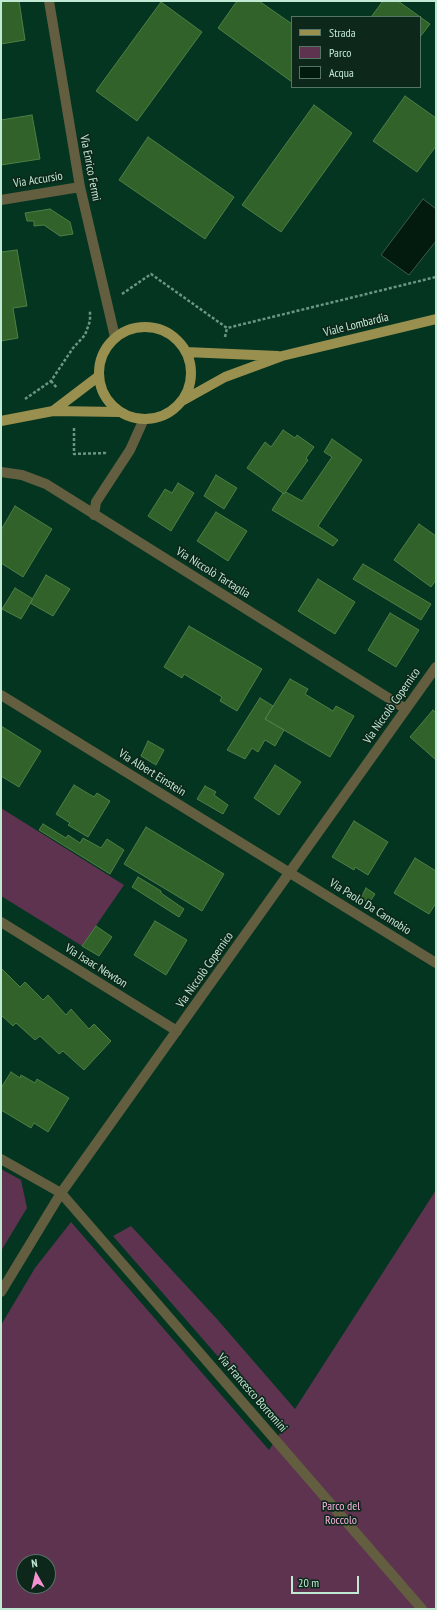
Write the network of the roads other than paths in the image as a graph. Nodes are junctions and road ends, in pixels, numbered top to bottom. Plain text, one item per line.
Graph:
1 (49, 1) edge
2 (80, 187) junction
3 (1, 200) edge
4 (436, 318) edge
5 (115, 338) junction
6 (186, 352) junction
7 (282, 356) junction
8 (99, 376) junction
9 (181, 402) junction
10 (52, 411) junction
11 (120, 412) junction
12 (144, 419) junction
13 (1, 421) edge
14 (1, 472) edge
15 (94, 515) junction
16 (436, 667) edge
17 (1, 695) edge
18 (406, 709) junction
19 (290, 873) junction
20 (1, 922) edge
21 (436, 963) edge
22 (177, 1031) junction
23 (1, 1159) edge
24 (62, 1193) junction
25 (1, 1292) edge
26 (422, 1609) edge

1 - 2 street, Via Enrico Fermi
2 - 3 street, Via Accursio
2 - 5 street, Via Enrico Fermi
4 - 7 main road, Viale Lombardia
5 - 6 main road, Viale Lombardia
5 - 8 main road, Viale Lombardia
6 - 7 main road, Viale Lombardia
6 - 9 main road, Viale Lombardia
7 - 9 main road, Viale Lombardia
8 - 10 main road, Viale Lombardia
8 - 11 main road, Viale Lombardia
9 - 12 main road, Viale Lombardia
10 - 11 main road, Viale Lombardia
10 - 13 main road, Viale Lombardia
11 - 12 main road, Viale Lombardia
12 - 15 street
14 - 15 street, Via Niccolò Tartaglia
15 - 18 street, Via Niccolò Tartaglia
16 - 18 street, Via Niccolò Copernico
17 - 19 street, Via Albert Einstein
18 - 19 street, Via Niccolò Copernico
19 - 21 street, Via Paolo Da Cannobio
19 - 22 street, Via Niccolò Copernico
20 - 22 street, Via Isaac Newton
22 - 24 street, Via Niccolò Copernico
23 - 24 street, Via Francesco Borromini
24 - 25 street, Via Niccolò Copernico
24 - 26 street, Via Francesco Borromini

